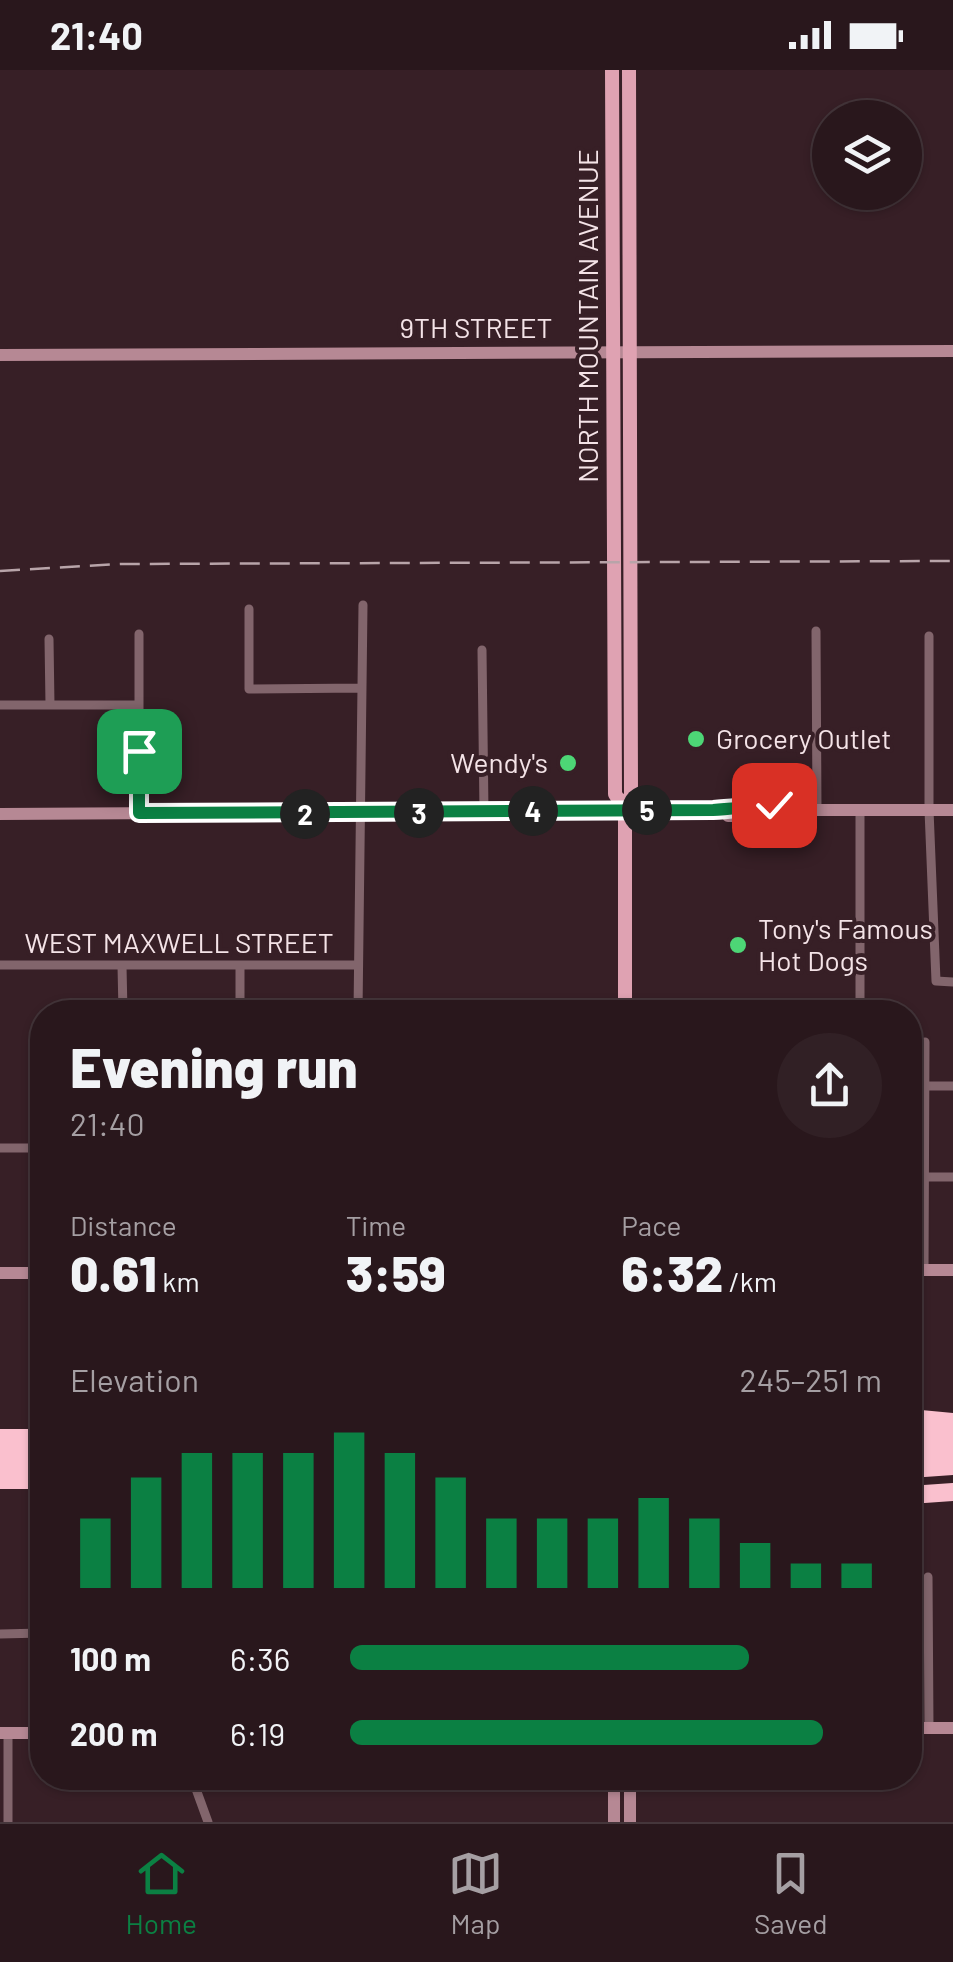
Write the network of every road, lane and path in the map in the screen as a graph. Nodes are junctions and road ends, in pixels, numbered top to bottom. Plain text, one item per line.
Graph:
1 (612, 70) edge
2 (625, 70) edge
3 (621, 226) junction
4 (953, 351) edge
5 (614, 352) junction
6 (630, 352) junction
7 (0, 355) edge
8 (613, 413) junction
9 (614, 467) junction
10 (631, 468) junction
11 (630, 539) junction
12 (614, 589) junction
13 (362, 605) dead end
14 (249, 609) dead end
15 (816, 631) dead end
16 (139, 634) dead end
17 (929, 636) dead end
18 (50, 639) dead end
19 (482, 650) dead end
20 (362, 688) junction
21 (631, 688) junction
22 (615, 694) junction
23 (139, 704) junction
24 (0, 705) edge
25 (50, 705) junction
26 (631, 740) junction
27 (625, 810) junction
28 (817, 810) junction
29 (860, 810) junction
30 (929, 810) junction
31 (953, 810) edge
32 (484, 812) junction
33 (139, 813) junction
34 (0, 814) edge
35 (362, 814) junction
36 (0, 965) edge
37 (358, 965) junction
38 (122, 966) junction
39 (240, 966) junction
40 (953, 982) edge
41 (123, 1000) edge
42 (240, 1000) edge
43 (358, 1000) edge
44 (625, 1000) edge
45 (860, 1000) edge
46 (925, 1042) dead end
47 (925, 1086) junction
48 (953, 1086) edge
49 (0, 1148) edge
50 (30, 1148) edge
51 (925, 1176) junction
52 (953, 1177) edge
53 (922, 1211) edge
54 (922, 1270) edge
55 (953, 1270) edge
56 (0, 1273) edge
57 (30, 1273) edge
58 (922, 1419) edge
59 (953, 1422) edge
60 (922, 1436) edge
61 (0, 1438) edge
62 (30, 1438) edge
63 (953, 1438) edge
64 (953, 1451) edge
65 (30, 1452) edge
66 (922, 1452) edge
67 (0, 1453) edge
68 (953, 1465) edge
69 (30, 1466) edge
70 (922, 1466) edge
71 (0, 1467) edge
72 (922, 1479) edge
73 (953, 1479) edge
74 (0, 1480) edge
75 (30, 1480) edge
76 (953, 1492) edge
77 (922, 1494) edge
78 (928, 1577) dead end
79 (30, 1633) edge
80 (0, 1634) edge
81 (922, 1728) edge
82 (928, 1728) junction
83 (953, 1728) edge
84 (4, 1733) edge
85 (30, 1733) edge
86 (196, 1790) edge
87 (614, 1790) edge
88 (630, 1790) edge
89 (8, 1822) edge
90 (208, 1822) edge
91 (614, 1822) edge
92 (630, 1822) edge

1 - 3 main road, NORTH MOUNTAIN AVENUE
2 - 3 main road, NORTH MOUNTAIN AVENUE
3 - 5 main road, NORTH MOUNTAIN AVENUE
3 - 6 main road, NORTH MOUNTAIN AVENUE
4 - 6 street, 9TH STREET
5 - 6 street, 9TH STREET
5 - 7 street, 9TH STREET
5 - 8 main road, NORTH MOUNTAIN AVENUE
6 - 10 main road, NORTH MOUNTAIN AVENUE
8 - 9 main road, NORTH MOUNTAIN AVENUE
8 - 10 main road
9 - 11 main road
9 - 12 main road, NORTH MOUNTAIN AVENUE
10 - 11 main road, NORTH MOUNTAIN AVENUE
11 - 21 main road, NORTH MOUNTAIN AVENUE
12 - 21 main road
12 - 22 main road
13 - 20 street
14 - 20 street
15 - 28 street
16 - 23 street
17 - 30 street
18 - 25 street
19 - 32 street
20 - 35 street
21 - 26 main road
22 - 26 main road
22 - 27 main road
23 - 25 street
23 - 33 street
24 - 25 street
26 - 27 main road
27 - 28 street
27 - 32 street
27 - 44 main road
28 - 29 street
29 - 30 street
29 - 45 street
30 - 31 street
30 - 40 street
32 - 35 street
33 - 34 street
33 - 35 street
35 - 37 street
36 - 38 street, WEST MAXWELL STREET
37 - 39 street, WEST MAXWELL STREET
37 - 43 street
38 - 39 street, WEST MAXWELL STREET
38 - 41 street
39 - 42 street
46 - 47 street
47 - 48 street
47 - 51 street
49 - 50 street
51 - 52 street
51 - 53 street
54 - 55 street
56 - 57 street
58 - 59 highway
60 - 63 highway
61 - 62 highway
64 - 66 highway
65 - 67 highway
68 - 70 highway
69 - 71 highway
72 - 73 highway
74 - 75 highway
76 - 77 highway
78 - 82 street
79 - 80 street
81 - 82 street
82 - 83 street
84 - 85 street
84 - 89 street
86 - 90 street
87 - 91 street
88 - 92 street

